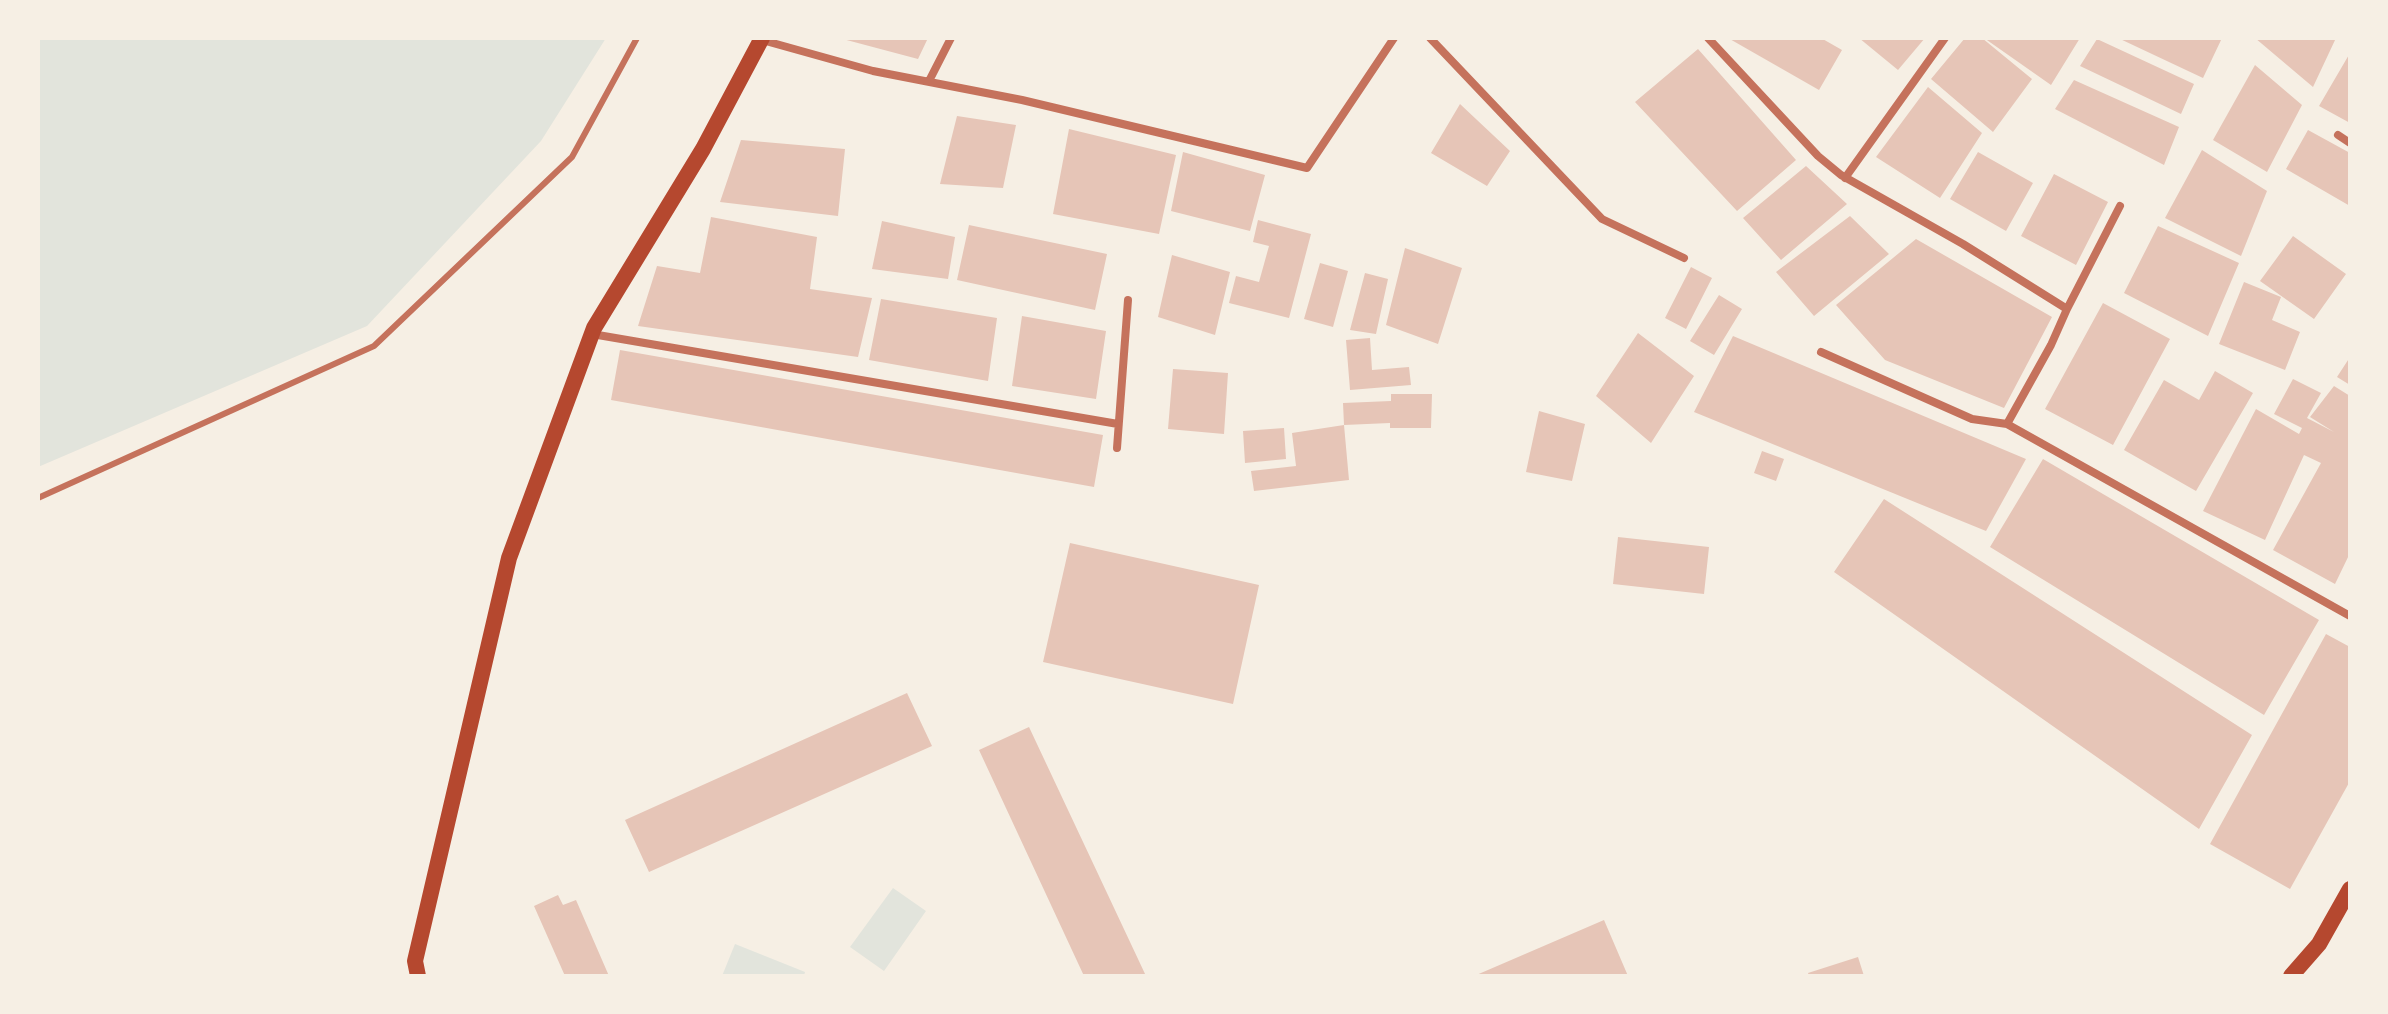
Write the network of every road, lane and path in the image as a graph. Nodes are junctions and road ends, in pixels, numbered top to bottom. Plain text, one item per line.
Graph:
1 (637, 38) edge
2 (951, 38) edge
3 (1394, 38) edge
4 (1430, 38) edge
5 (1708, 38) edge
6 (1945, 38) edge
7 (762, 39) edge
8 (929, 81) junction
9 (2338, 135) dead end
10 (2350, 143) edge
11 (1845, 178) junction
12 (2120, 206) dead end
13 (1684, 258) dead end
14 (1128, 300) dead end
15 (2067, 309) junction
16 (592, 334) junction
17 (1821, 352) dead end
18 (1118, 424) junction
19 (2007, 424) junction
20 (1117, 448) dead end
21 (38, 498) edge
22 (2350, 616) edge
23 (2350, 889) edge
24 (418, 976) edge
25 (2291, 976) edge

1 - 21 lane
2 - 8 street
3 - 8 street
4 - 13 street
5 - 11 street
6 - 11 street
7 - 8 street
7 - 16 main road
9 - 10 street
11 - 15 street
12 - 15 street
14 - 18 street
15 - 19 street
16 - 18 street
16 - 24 main road
17 - 19 street
18 - 20 street
19 - 22 street
23 - 25 main road

